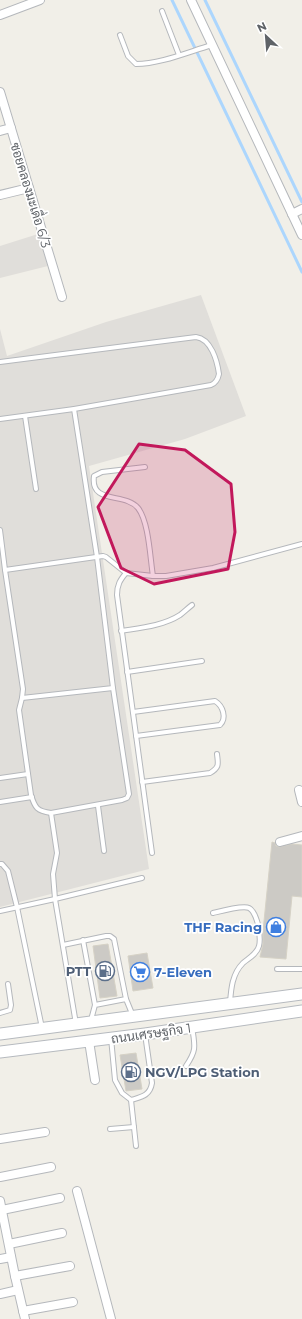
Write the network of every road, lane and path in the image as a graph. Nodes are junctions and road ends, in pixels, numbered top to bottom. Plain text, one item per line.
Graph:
1 (40, 0) edge
2 (191, 0) edge
3 (162, 11) dead end
4 (0, 15) edge
5 (120, 35) dead end
6 (212, 45) junction
7 (179, 56) junction
8 (0, 92) edge
9 (11, 128) junction
10 (0, 131) edge
11 (29, 188) junction
12 (0, 196) edge
13 (302, 209) edge
14 (292, 214) junction
15 (302, 235) edge
16 (62, 297) dead end
17 (0, 362) edge
18 (74, 409) junction
19 (24, 416) junction
20 (0, 419) edge
21 (145, 467) dead end
22 (36, 489) dead end
23 (0, 530) edge
24 (302, 544) edge
25 (96, 557) junction
26 (5, 570) junction
27 (126, 573) junction
28 (153, 576) junction
29 (192, 605) dead end
30 (121, 631) junction
31 (202, 661) dead end
32 (127, 672) junction
33 (113, 688) junction
34 (22, 698) junction
35 (133, 712) junction
36 (136, 736) junction
37 (217, 754) dead end
38 (28, 774) junction
39 (0, 778) edge
40 (142, 782) junction
41 (299, 790) dead end
42 (32, 797) junction
43 (0, 802) edge
44 (302, 802) edge
45 (98, 806) junction
46 (51, 813) junction
47 (302, 836) edge
48 (280, 842) dead end
49 (104, 851) dead end
50 (152, 853) dead end
51 (0, 864) edge
52 (142, 878) dead end
53 (55, 899) junction
54 (16, 907) junction
55 (0, 911) edge
56 (213, 913) dead end
57 (83, 940) junction
58 (63, 945) junction
59 (277, 969) dead end
60 (302, 969) edge
61 (8, 984) dead end
62 (302, 994) edge
63 (126, 999) junction
64 (230, 1004) junction
65 (95, 1005) junction
66 (302, 1011) edge
67 (0, 1013) edge
68 (133, 1017) junction
69 (90, 1023) junction
70 (76, 1024) junction
71 (192, 1027) junction
72 (42, 1029) junction
73 (0, 1034) edge
74 (145, 1034) junction
75 (111, 1038) junction
76 (89, 1041) junction
77 (0, 1052) edge
78 (186, 1066) dead end
79 (95, 1080) dead end
80 (131, 1100) junction
81 (134, 1127) junction
82 (110, 1129) dead end
83 (45, 1132) dead end
84 (0, 1139) edge
85 (136, 1146) dead end
86 (51, 1167) dead end
87 (0, 1177) edge
88 (77, 1191) dead end
89 (60, 1198) dead end
90 (0, 1201) edge
91 (2, 1210) junction
92 (62, 1233) dead end
93 (9, 1244) junction
94 (11, 1257) junction
95 (0, 1259) edge
96 (70, 1266) dead end
97 (14, 1276) junction
98 (18, 1290) junction
99 (0, 1294) edge
100 (73, 1302) dead end
101 (24, 1315) edge
102 (110, 1319) edge

1 - 4 street
2 - 6 street
3 - 7 lane
5 - 7 lane
6 - 7 lane
6 - 14 street
8 - 9 street, ซอยคลองมะเดื่อ 6/3
9 - 10 street
9 - 11 street, ซอยคลองมะเดื่อ 6/3
11 - 12 street
11 - 16 street, ซอยคลองมะเดื่อ 6/3
13 - 14 street
14 - 15 street
17 - 18 lane
18 - 19 lane
18 - 25 lane
19 - 20 lane
19 - 22 lane
21 - 28 lane
23 - 26 lane
24 - 28 lane
25 - 26 lane
25 - 27 lane
25 - 33 lane
26 - 34 lane
27 - 28 lane
27 - 30 lane
29 - 30 lane
30 - 32 lane
31 - 32 lane
32 - 35 lane
33 - 34 lane
33 - 45 lane
34 - 38 lane
35 - 36 lane
35 - 36 lane
36 - 40 lane
37 - 40 lane
38 - 39 lane
38 - 42 lane
40 - 50 lane
41 - 44 street
42 - 43 lane
42 - 46 lane
45 - 46 lane
45 - 49 lane
46 - 53 lane
47 - 48 street
51 - 54 lane
52 - 53 lane
53 - 54 lane
53 - 58 lane
54 - 55 lane
54 - 72 lane
56 - 64 lane
57 - 58 lane
57 - 63 lane
57 - 65 lane
58 - 70 lane
59 - 60 lane
61 - 67 lane
62 - 64 main road, ถนนเศรษฐกิจ 1
63 - 65 lane
63 - 68 lane
64 - 68 main road, ถนนเศรษฐกิจ 1
65 - 69 lane
66 - 71 main road, ถนนเศรษฐกิจ 1
68 - 69 main road, ถนนเศรษฐกิจ 1
69 - 70 main road, ถนนเศรษฐกิจ 1
70 - 72 main road, ถนนเศรษฐกิจ 1
71 - 74 main road, ถนนเศรษฐกิจ 1
71 - 78 lane
72 - 73 main road, ถนนเศรษฐกิจ 1
74 - 75 main road, ถนนเศรษฐกิจ 1
74 - 80 lane
75 - 76 main road, ถนนเศรษฐกิจ 1
75 - 80 lane
76 - 77 main road, ถนนเศรษฐกิจ 1
76 - 79 street
80 - 81 lane
81 - 82 lane
81 - 85 lane
83 - 84 street
86 - 87 street
88 - 102 street
89 - 91 street
90 - 91 street
91 - 93 street
92 - 93 street
93 - 94 street
94 - 95 street
94 - 97 street
96 - 97 street
97 - 98 street
98 - 99 street
98 - 101 street
100 - 101 street

